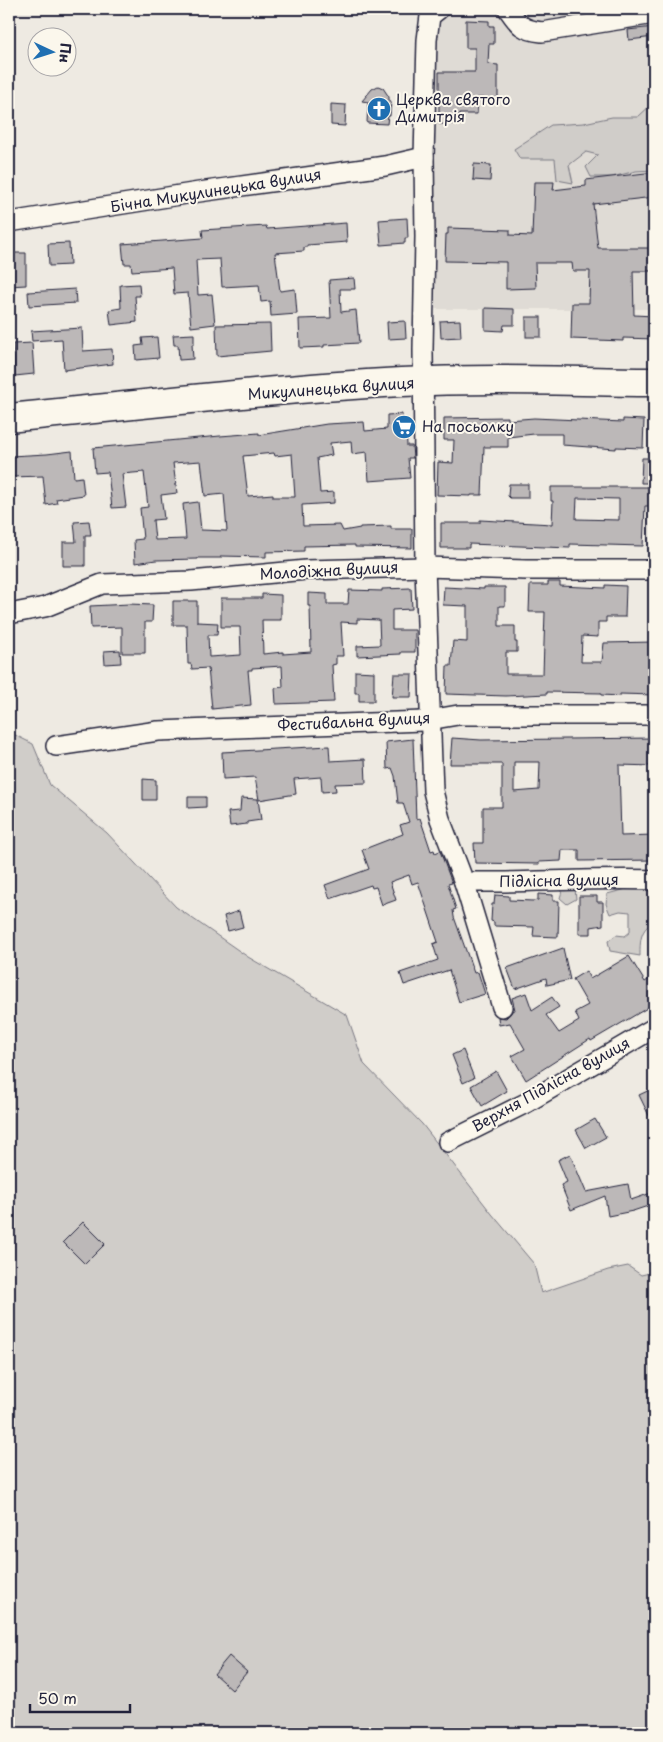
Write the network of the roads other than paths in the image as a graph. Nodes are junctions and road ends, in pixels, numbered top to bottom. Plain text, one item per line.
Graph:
1 (508, 9) edge
2 (433, 11) edge
3 (654, 14) edge
4 (424, 156) junction
5 (9, 222) edge
6 (423, 382) junction
7 (654, 382) edge
8 (9, 418) edge
9 (425, 567) junction
10 (654, 570) edge
11 (9, 614) edge
12 (654, 715) edge
13 (431, 719) junction
14 (56, 746) dead end
15 (654, 880) edge
16 (464, 882) junction
17 (502, 1007) dead end
18 (654, 1028) edge
19 (448, 1142) dead end

1 - 3 street
2 - 4 street
4 - 5 street, Бічна Микулинецька вулиця
4 - 6 street
6 - 7 highway, Микулинецька вулиця
6 - 8 highway, Микулинецька вулиця
6 - 9 street
9 - 10 street, Молодіжна вулиця
9 - 11 street, Молодіжна вулиця
9 - 13 street
12 - 13 street, Фестивальна вулиця
13 - 14 street, Фестивальна вулиця
13 - 16 street
15 - 16 street, Підлісна вулиця
16 - 17 street
18 - 19 street, Верхня Підлісна вулиця

